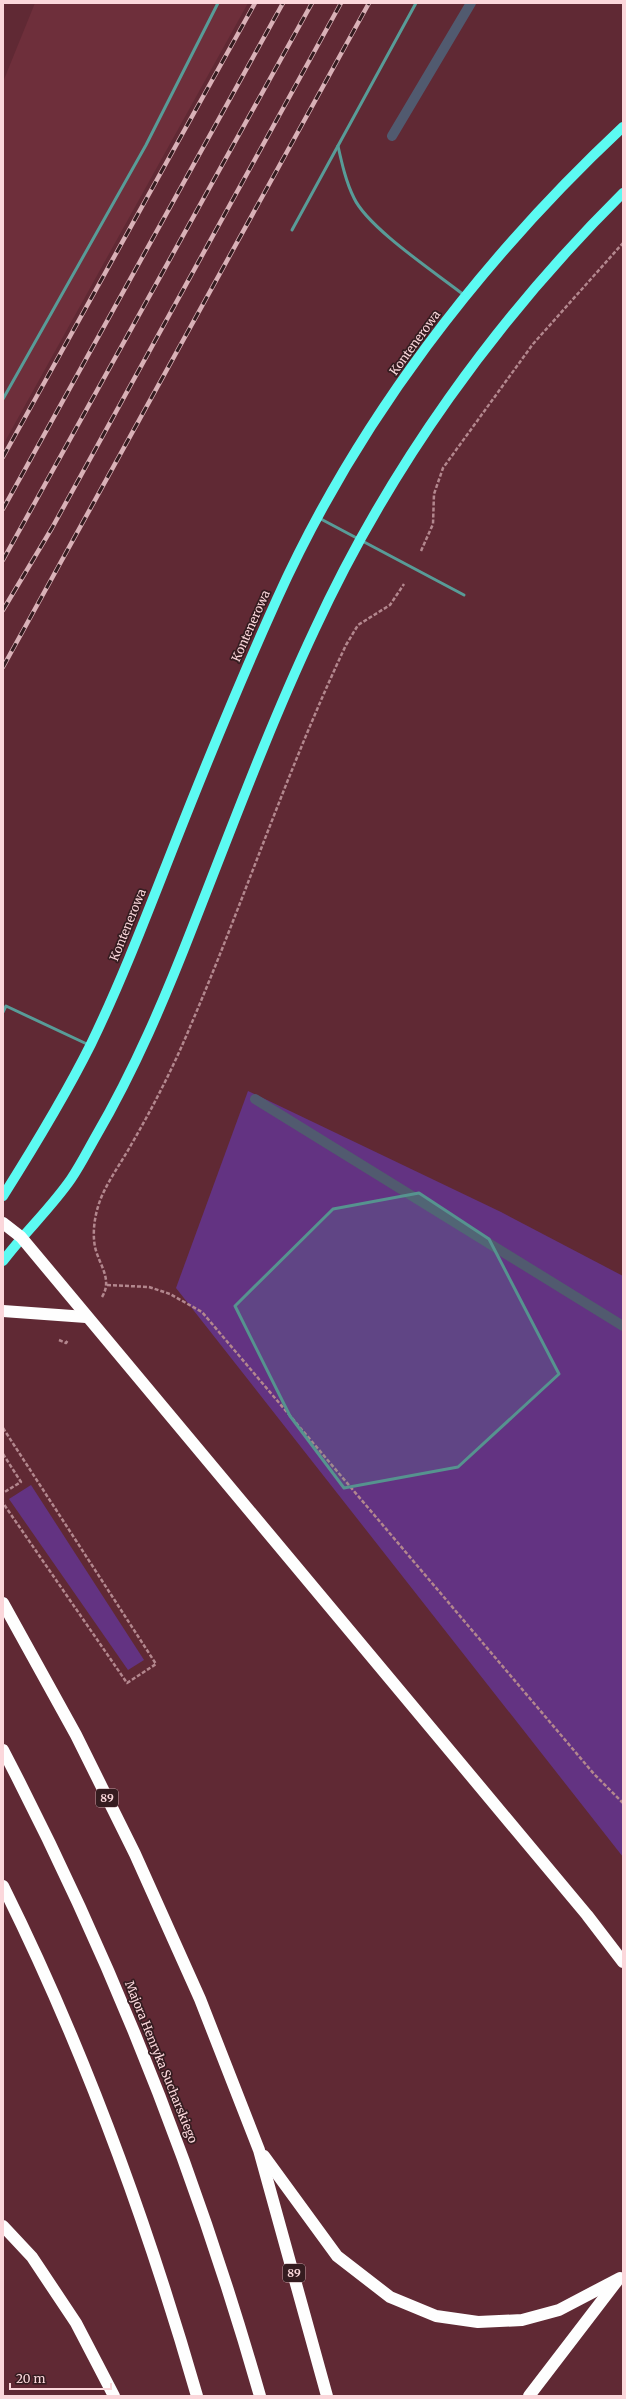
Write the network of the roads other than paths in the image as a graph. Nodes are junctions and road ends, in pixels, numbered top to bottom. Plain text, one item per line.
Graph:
1 (218, 3) edge
2 (416, 3) edge
3 (623, 127) edge
4 (338, 146) junction
5 (623, 193) edge
6 (292, 230) dead end
7 (466, 296) junction
8 (3, 399) edge
9 (318, 518) junction
10 (361, 540) junction
11 (464, 595) dead end
12 (3, 1012) edge
13 (90, 1045) junction
14 (3, 1196) edge
15 (3, 1223) edge
16 (21, 1237) junction
17 (3, 1261) edge
18 (3, 1311) edge
19 (86, 1317) junction
20 (3, 1602) edge
21 (3, 1750) edge
22 (3, 1886) edge
23 (623, 1962) edge
24 (259, 2150) junction
25 (3, 2226) edge
26 (622, 2276) edge
27 (114, 2396) edge
28 (198, 2396) edge
29 (260, 2396) edge
30 (327, 2396) edge
31 (529, 2396) edge

1 - 8 lane
2 - 4 lane
3 - 7 main road, Kontenerowa
4 - 6 lane
4 - 7 lane
5 - 10 main road
7 - 9 main road, Kontenerowa
9 - 10 lane
9 - 13 main road, Kontenerowa
10 - 11 lane
10 - 16 main road
12 - 13 lane
13 - 14 main road, Kontenerowa
15 - 16 highway
16 - 17 main road
16 - 19 highway
18 - 19 highway
19 - 23 highway
20 - 24 highway, 89
21 - 29 highway, Majora Henryka Sucharskiego
22 - 28 highway
24 - 26 highway
24 - 30 highway, 89
25 - 27 highway
26 - 31 highway

